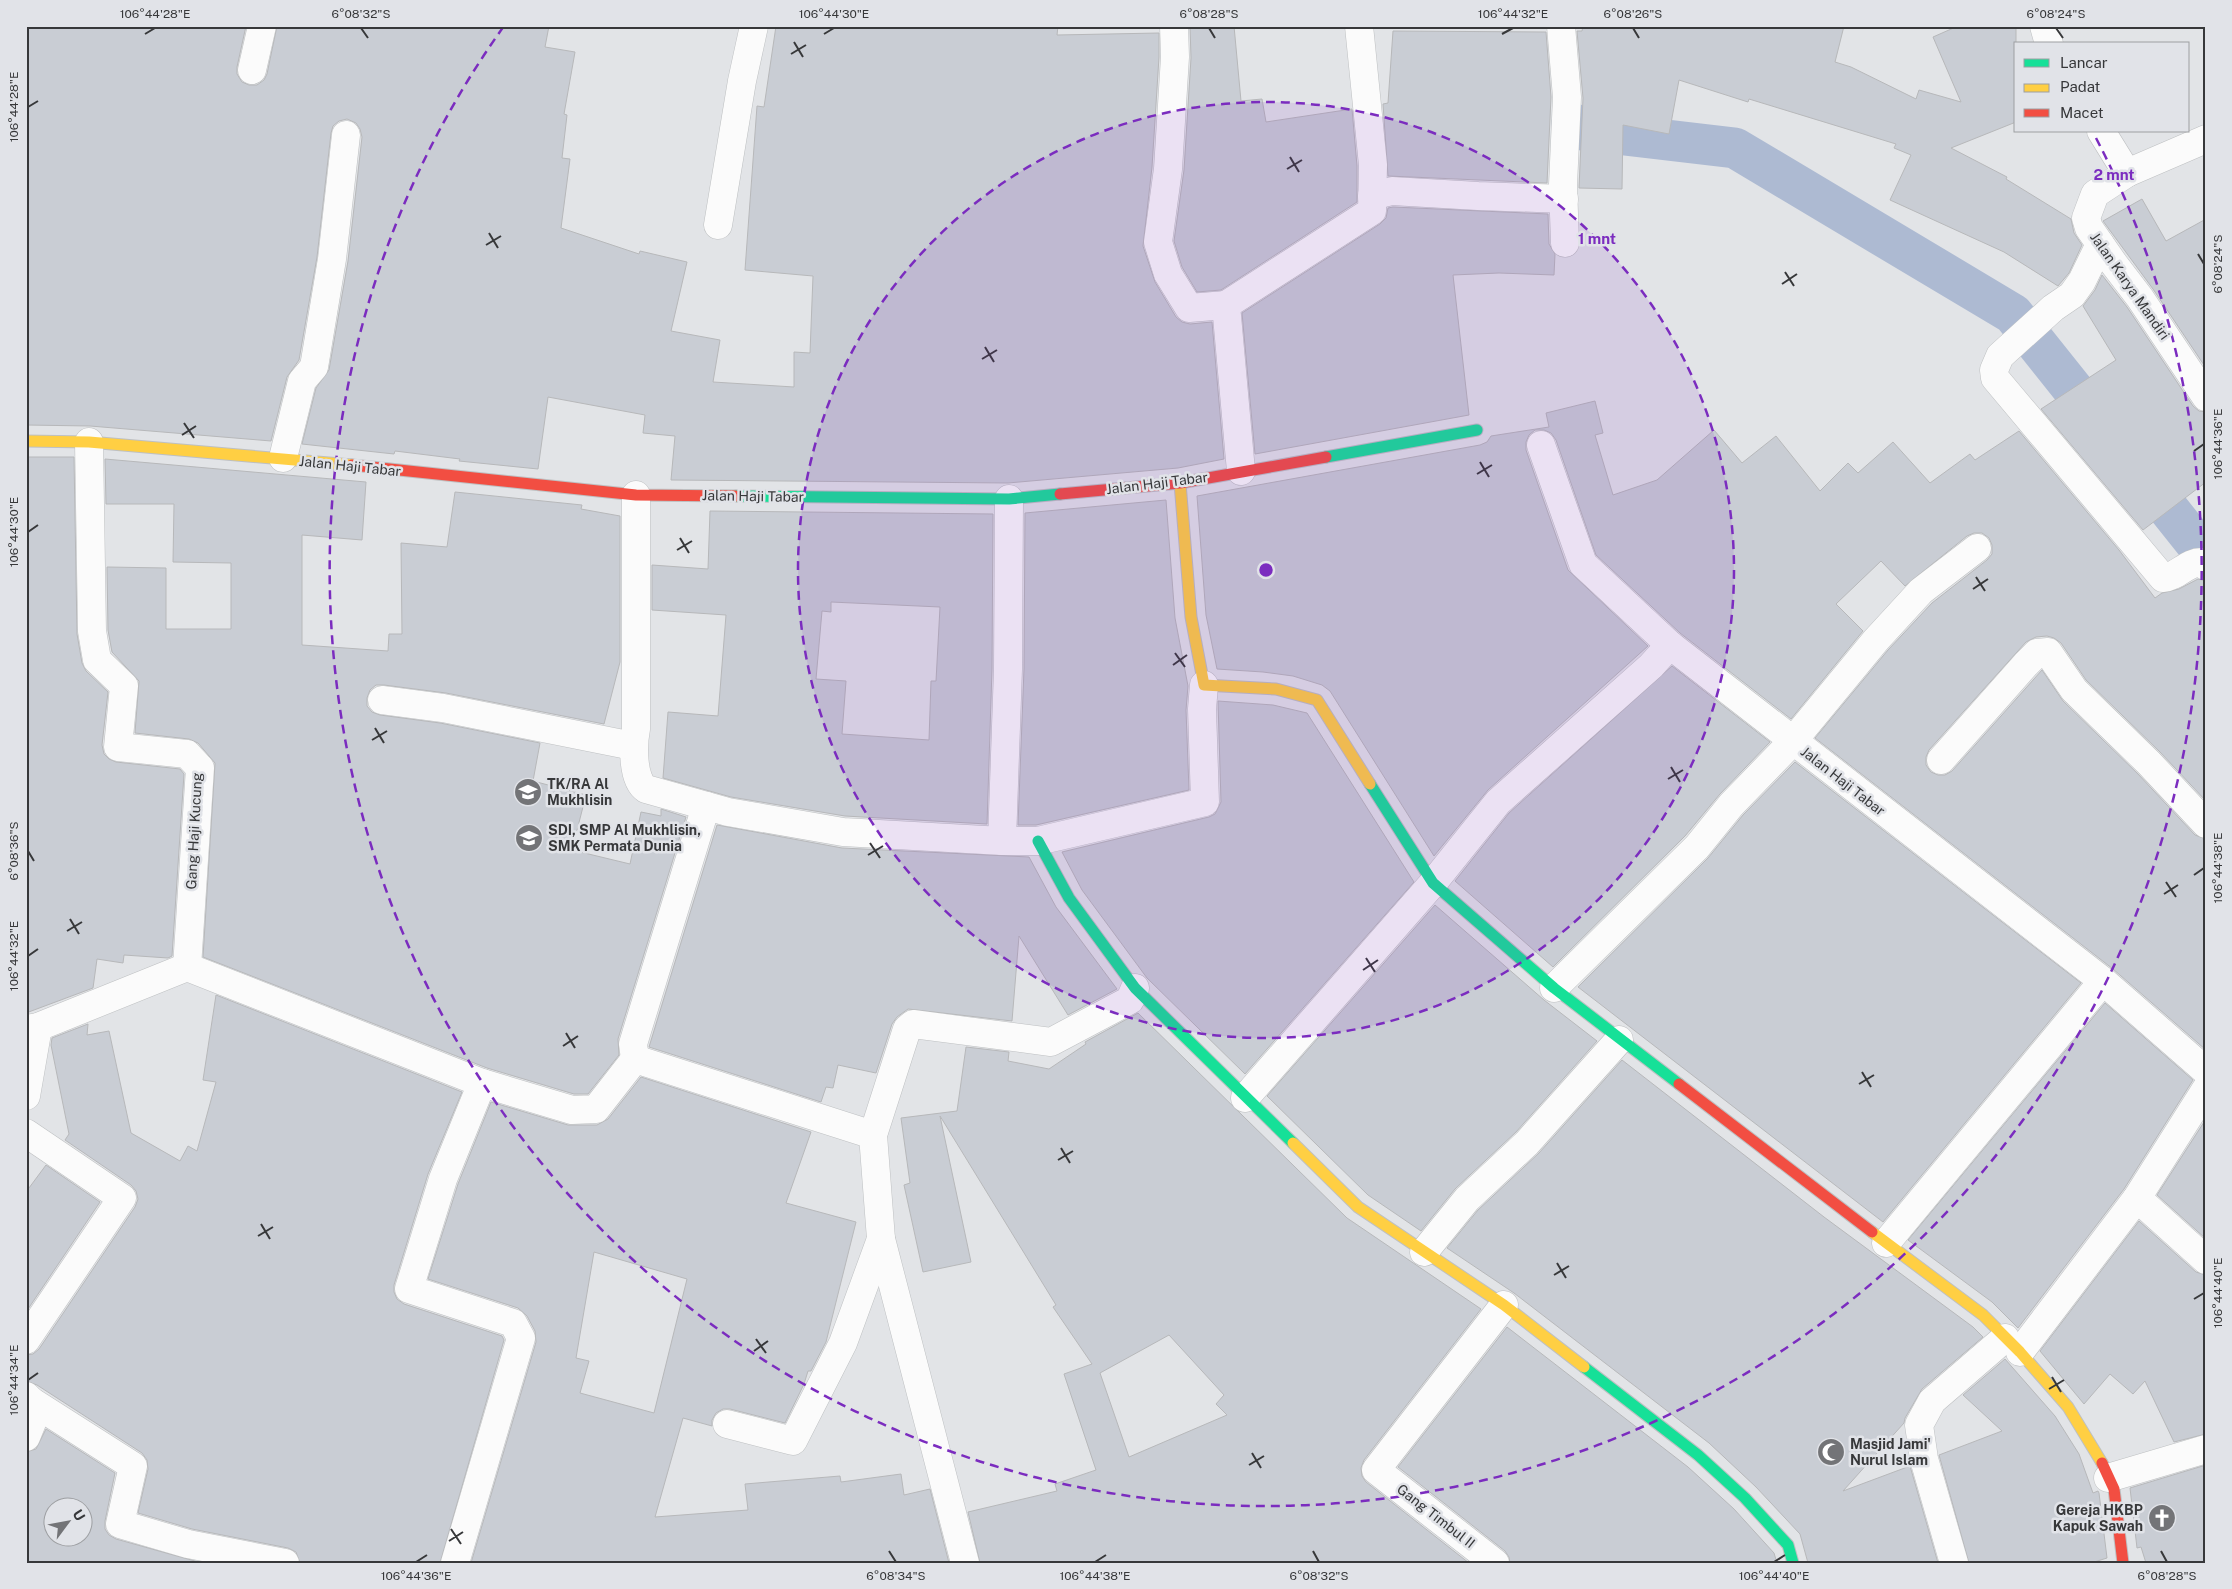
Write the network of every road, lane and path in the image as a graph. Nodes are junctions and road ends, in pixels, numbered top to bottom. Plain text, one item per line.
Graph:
1 (262, 26) edge
2 (754, 26) edge
3 (1174, 26) edge
4 (1561, 26) edge
5 (2044, 26) edge
6 (1359, 28) edge
7 (2048, 42) edge
8 (252, 70) dead end
9 (2102, 132) edge
10 (346, 135) dead end
11 (2206, 139) edge
12 (2127, 173) junction
13 (1564, 192) junction
14 (1372, 196) junction
15 (718, 224) dead end
16 (1565, 243) dead end
17 (2100, 244) junction
18 (1226, 305) junction
19 (2206, 397) edge
20 (1477, 430) dead end
21 (26, 441) edge
22 (89, 442) junction
23 (1541, 445) dead end
24 (283, 458) junction
25 (1241, 471) junction
26 (1180, 483) junction
27 (636, 495) junction
28 (1009, 499) junction
29 (1977, 548) dead end
30 (2206, 566) edge
31 (1670, 645) junction
32 (1204, 685) junction
33 (382, 700) dead end
34 (1792, 742) junction
35 (633, 746) junction
36 (1941, 760) dead end
37 (706, 806) junction
38 (2206, 824) edge
39 (1002, 841) junction
40 (1038, 841) junction
41 (1433, 883) junction
42 (187, 967) junction
43 (2103, 981) junction
44 (1135, 988) junction
45 (1554, 988) junction
46 (32, 1028) edge
47 (1619, 1040) junction
48 (635, 1059) junction
49 (2206, 1071) edge
50 (482, 1083) junction
51 (2206, 1089) edge
52 (26, 1096) edge
53 (1245, 1098) junction
54 (26, 1134) edge
55 (873, 1136) junction
56 (2137, 1198) junction
57 (881, 1239) junction
58 (1886, 1243) junction
59 (1424, 1252) junction
60 (2206, 1260) edge
61 (1504, 1305) junction
62 (26, 1340) edge
63 (2012, 1345) junction
64 (28, 1399) edge
65 (727, 1424) dead end
66 (26, 1437) edge
67 (2206, 1449) edge
68 (2108, 1478) junction
69 (186, 1554) edge
70 (285, 1563) edge
71 (455, 1563) edge
72 (965, 1563) edge
73 (1495, 1563) edge
74 (1793, 1563) edge
75 (1954, 1563) edge
76 (2123, 1563) edge

1 - 8 street
2 - 15 street
3 - 18 street
4 - 13 street
5 - 7 street
6 - 14 street
9 - 12 street
10 - 24 street
11 - 12 street, Jalan Karya Mandiri
12 - 17 street, Jalan Karya Mandiri
13 - 14 street
13 - 16 street
14 - 18 street
17 - 19 street, Jalan Karya Mandiri
17 - 30 street
18 - 25 street
20 - 25 street, Jalan Haji Tabar
21 - 22 street, Jalan Haji Tabar
22 - 24 street, Jalan Haji Tabar
22 - 42 street, Gang Haji Kucung
23 - 31 street, Jalan Haji Tabar
24 - 27 street, Jalan Haji Tabar
25 - 26 street, Jalan Haji Tabar
26 - 28 street, Jalan Haji Tabar
26 - 32 street
27 - 28 street, Jalan Haji Tabar
27 - 35 street
28 - 39 street
29 - 34 street
31 - 34 street, Jalan Haji Tabar
31 - 41 street
32 - 40 street
32 - 41 street
33 - 35 street
34 - 43 street, Jalan Haji Tabar
34 - 45 street
35 - 37 street
36 - 38 street
37 - 39 street
37 - 48 street
39 - 40 street
40 - 44 street
41 - 45 street
41 - 53 street
42 - 46 street
42 - 50 street
43 - 49 street, Jalan Haji Tabar
43 - 58 street
44 - 53 street
44 - 55 street
45 - 47 street
46 - 52 street
47 - 58 street
47 - 59 street
48 - 50 street
48 - 55 street
50 - 71 street
51 - 56 street
53 - 59 street
54 - 62 street
55 - 57 street
56 - 60 street
56 - 63 street
57 - 65 street
57 - 72 street
58 - 63 street
59 - 61 street
61 - 73 street, Gang Timbul II
61 - 74 street
63 - 68 street
63 - 75 street
64 - 66 street
64 - 69 street
67 - 68 street
68 - 76 street
69 - 70 street

